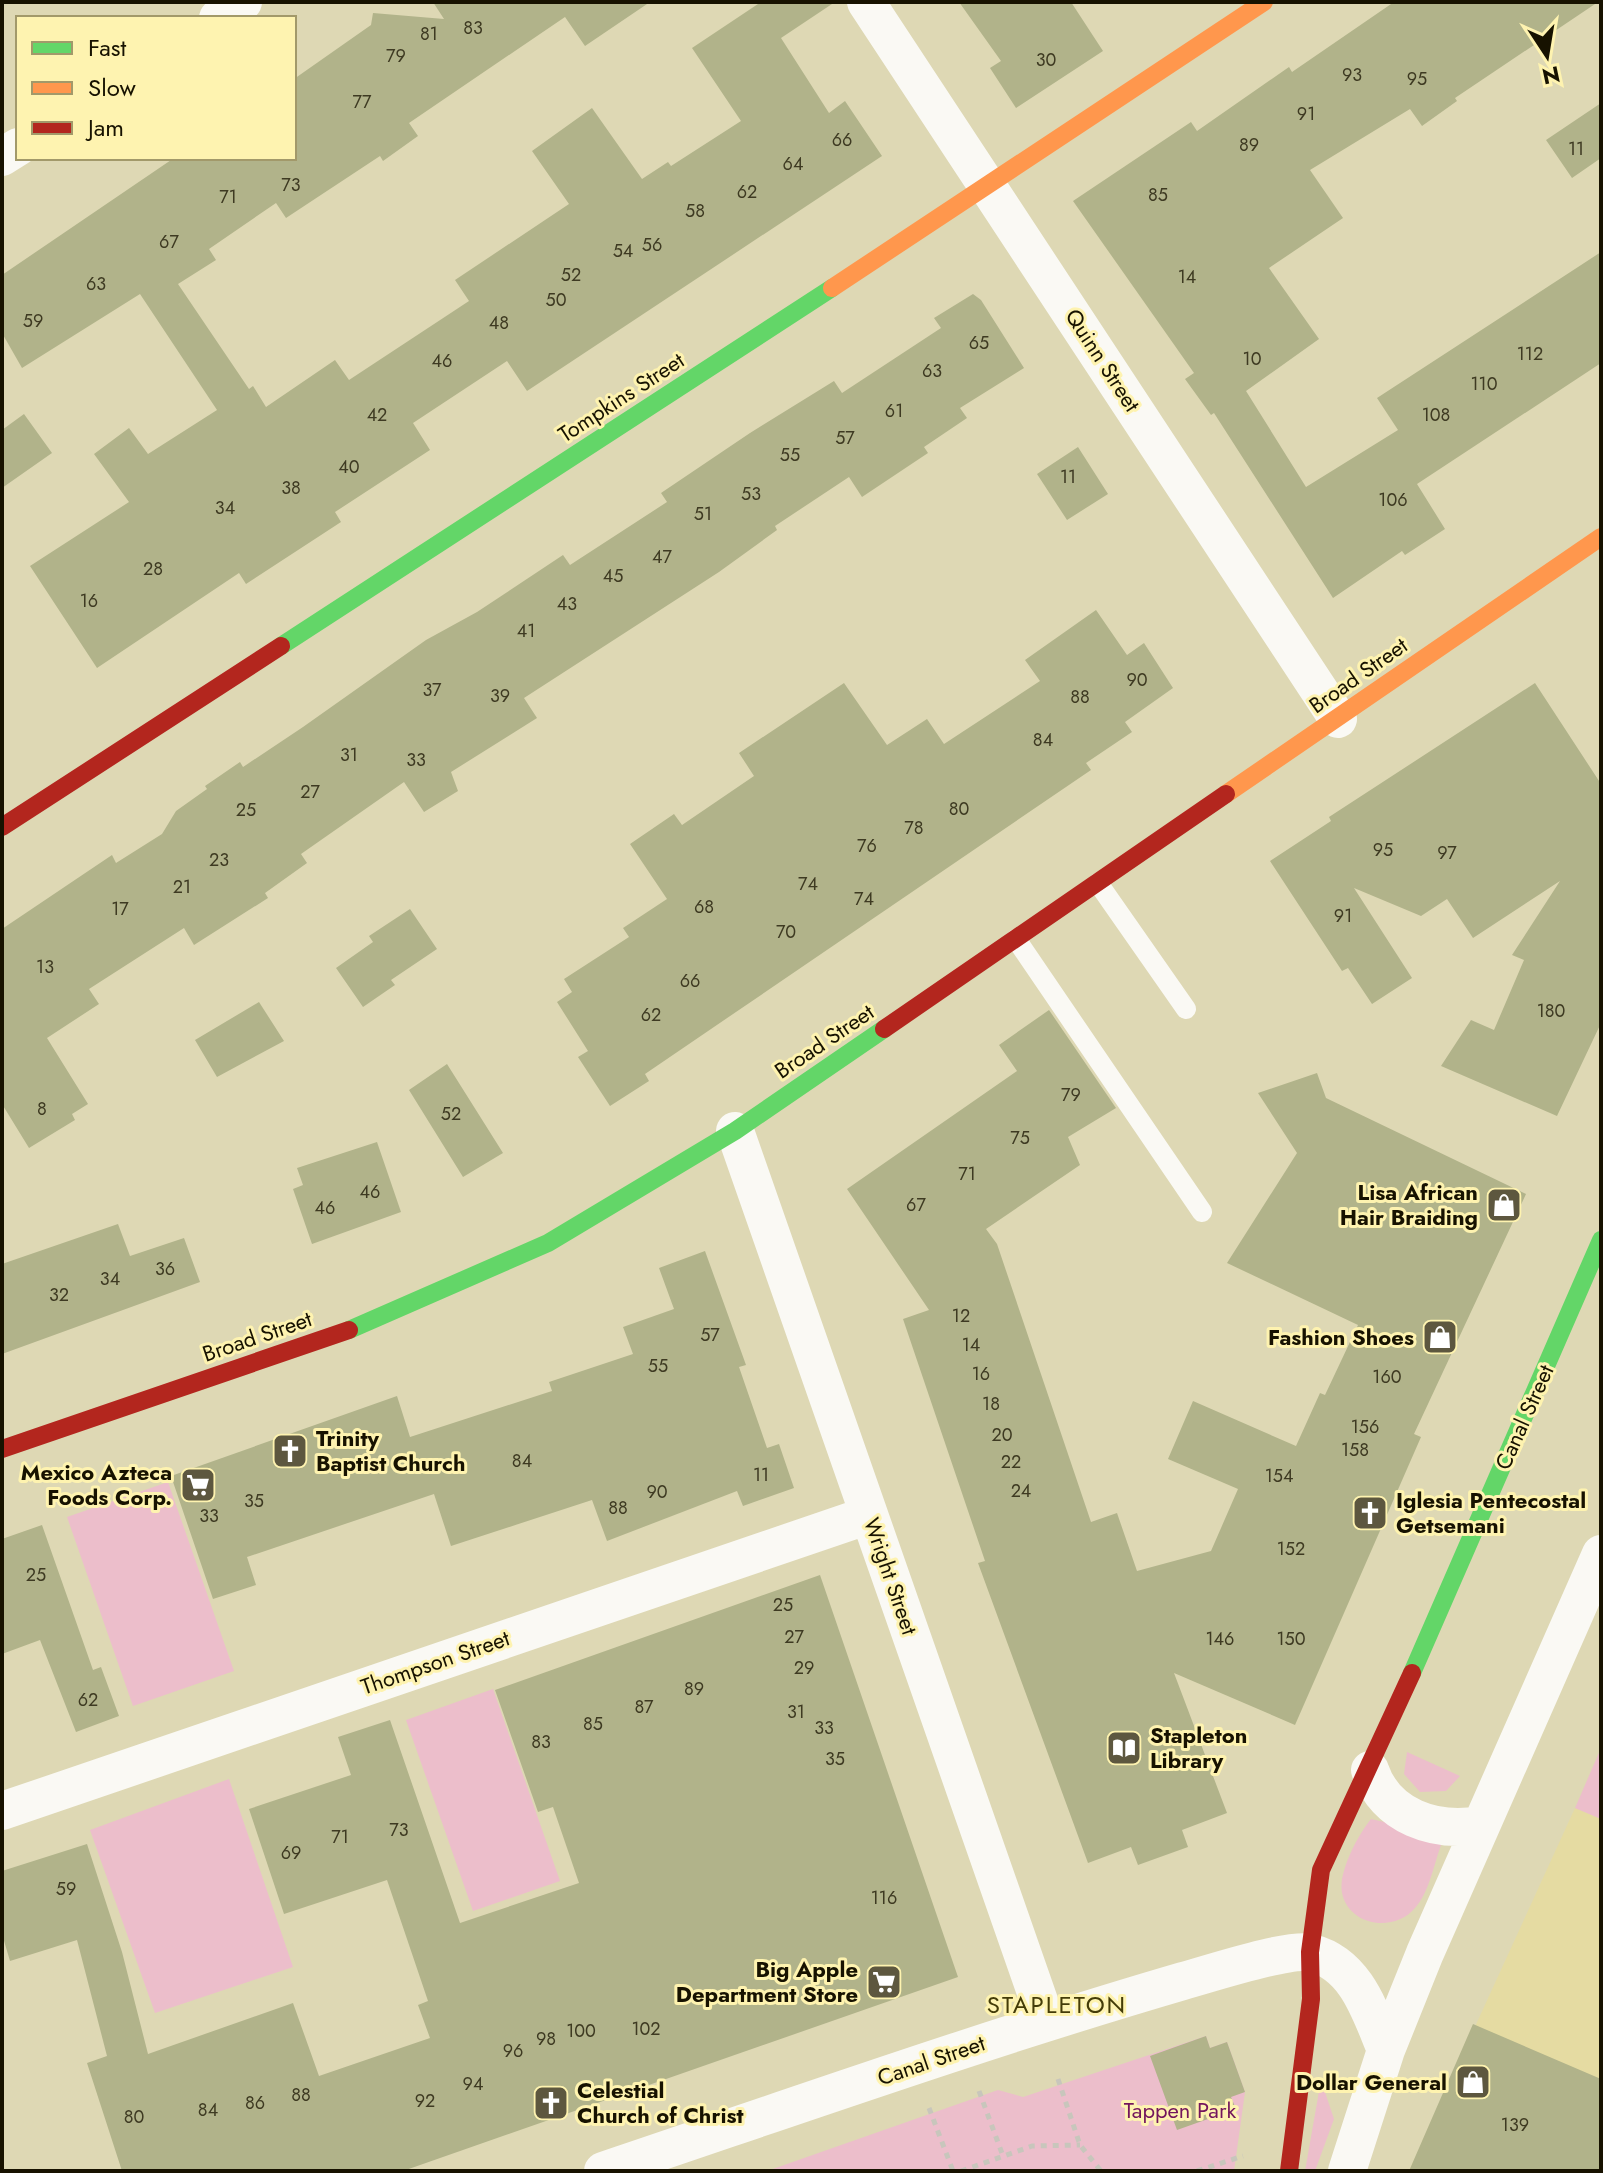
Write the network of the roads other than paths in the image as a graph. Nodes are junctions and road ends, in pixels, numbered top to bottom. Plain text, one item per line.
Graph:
1 (243, 2) edge
2 (866, 2) edge
3 (1264, 2) edge
4 (221, 16) edge
5 (988, 186) junction
6 (1601, 537) edge
7 (1338, 719) junction
8 (2, 827) edge
9 (1098, 883) junction
10 (1016, 939) junction
11 (1186, 1009) dead end
12 (735, 1131) junction
13 (1202, 1212) dead end
14 (1601, 1240) edge
15 (2, 1449) edge
16 (869, 1515) junction
17 (1601, 1554) edge
18 (1370, 1770) junction
19 (2, 1811) edge
20 (1481, 1825) junction
21 (1310, 1952) junction
22 (1046, 2021) junction
23 (1386, 2050) junction
24 (603, 2171) edge
25 (1289, 2171) edge
26 (1347, 2171) edge

1 - 4 street
2 - 5 street, Quinn Street
3 - 5 street, Tompkins Street
5 - 7 street, Quinn Street
5 - 8 street, Tompkins Street
6 - 7 street, Broad Street
7 - 9 street, Broad Street
9 - 10 street, Broad Street
9 - 11 lane
10 - 12 street, Broad Street
10 - 13 lane
12 - 15 street, Broad Street
12 - 16 street, Wright Street
14 - 18 street, Canal Street
16 - 19 street, Thompson Street
16 - 22 street, Wright Street
17 - 20 street
18 - 20 street
18 - 21 street, Canal Street
20 - 23 street
21 - 22 street, Canal Street
21 - 23 street
21 - 25 street, Canal Street
22 - 24 street, Canal Street
23 - 26 street

